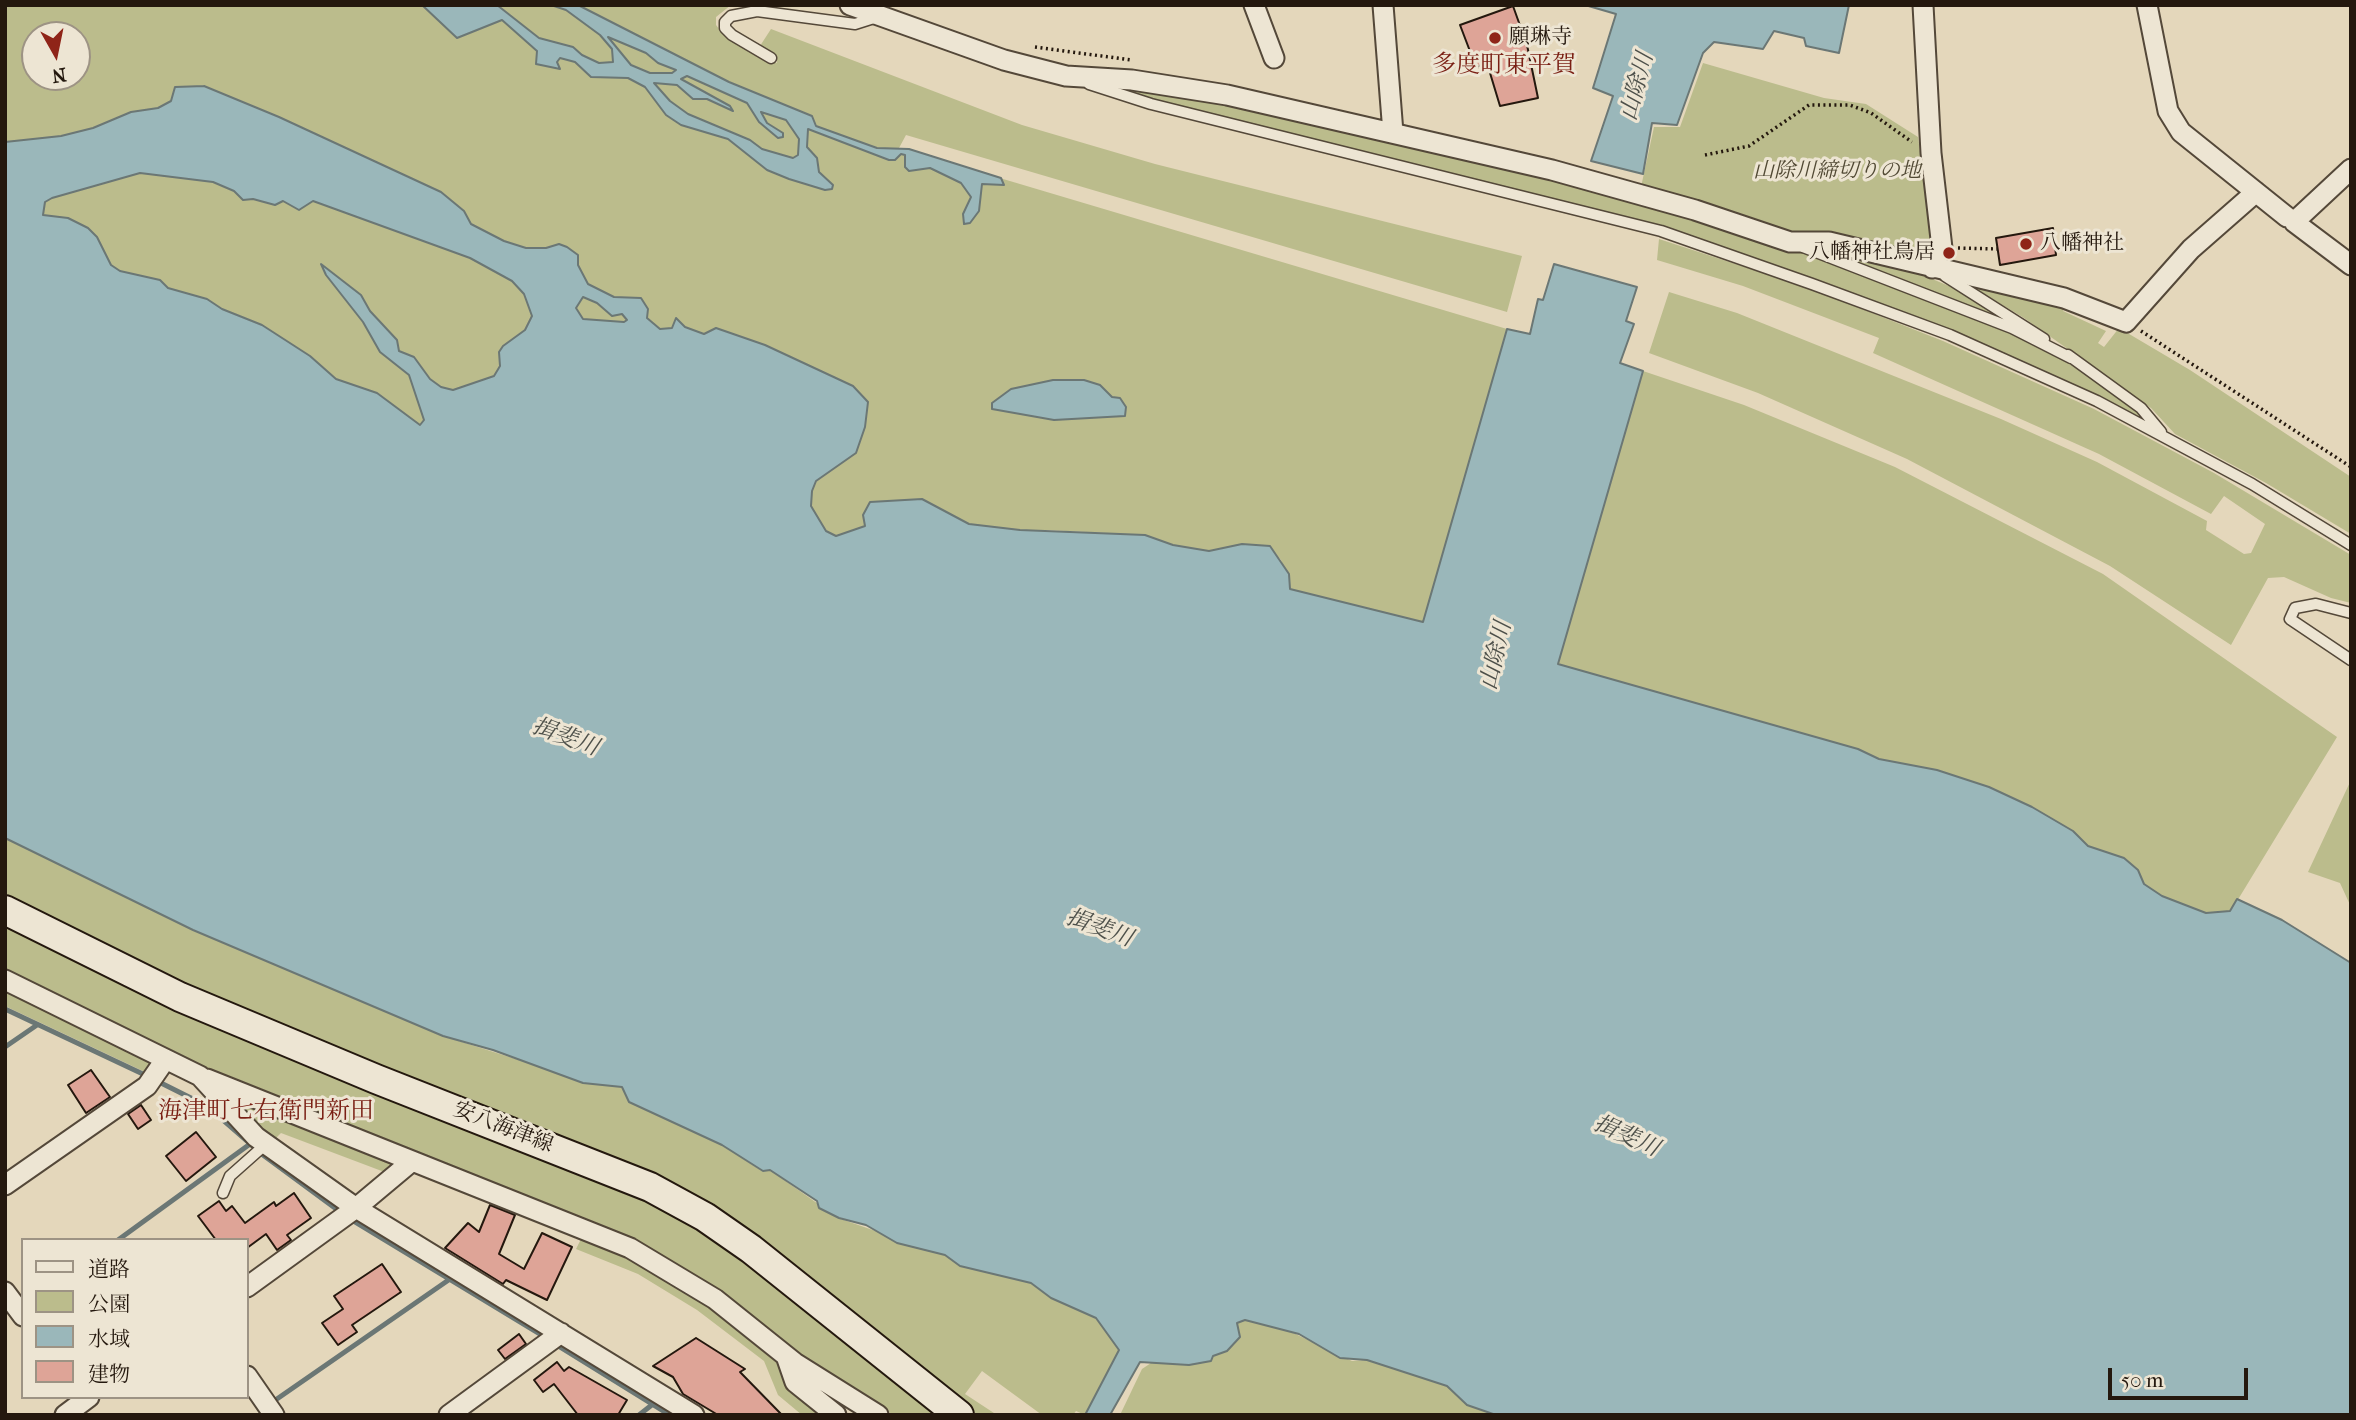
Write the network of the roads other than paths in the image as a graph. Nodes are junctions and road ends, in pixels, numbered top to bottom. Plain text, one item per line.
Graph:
1 (850, 5) edge
2 (1254, 5) edge
3 (1383, 5) edge
4 (1923, 5) edge
5 (2147, 5) edge
6 (877, 17) junction
7 (771, 58) dead end
8 (1274, 58) dead end
9 (1066, 76) junction
10 (1392, 133) junction
11 (2351, 169) edge
12 (2256, 192) junction
13 (2287, 217) dead end
14 (1790, 242) junction
15 (2351, 265) edge
16 (1933, 268) junction
17 (2071, 358) junction
18 (2165, 436) junction
19 (2351, 544) edge
20 (2351, 613) edge
21 (2351, 660) edge
22 (5, 910) edge
23 (5, 980) edge
24 (165, 1060) junction
25 (200, 1076) junction
26 (266, 1144) junction
27 (411, 1162) junction
28 (5, 1185) edge
29 (223, 1193) dead end
30 (356, 1209) junction
31 (248, 1286) edge
32 (5, 1292) edge
33 (21, 1313) edge
34 (561, 1333) junction
35 (786, 1356) junction
36 (248, 1377) edge
37 (85, 1399) edge
38 (65, 1415) edge
39 (274, 1415) edge
40 (449, 1415) edge
41 (694, 1415) edge
42 (836, 1415) edge
43 (878, 1415) edge
44 (959, 1415) edge

1 - 6 street
2 - 8 street
3 - 10 street
4 - 16 street
5 - 12 street
6 - 7 lane
6 - 9 street
9 - 10 street
9 - 18 lane
10 - 14 street
11 - 15 street
12 - 13 street
12 - 16 street
14 - 16 street
14 - 17 lane
16 - 17 lane
17 - 18 lane
18 - 19 lane
20 - 21 lane
22 - 44 main road, 安八海津線
23 - 24 street
24 - 25 street
24 - 28 street
25 - 26 street
25 - 27 street
26 - 29 lane
26 - 30 street
27 - 30 street
27 - 35 street
30 - 31 street
30 - 34 street
32 - 33 street
34 - 40 street
34 - 41 street
35 - 42 street
35 - 43 street
36 - 39 street
37 - 38 street

